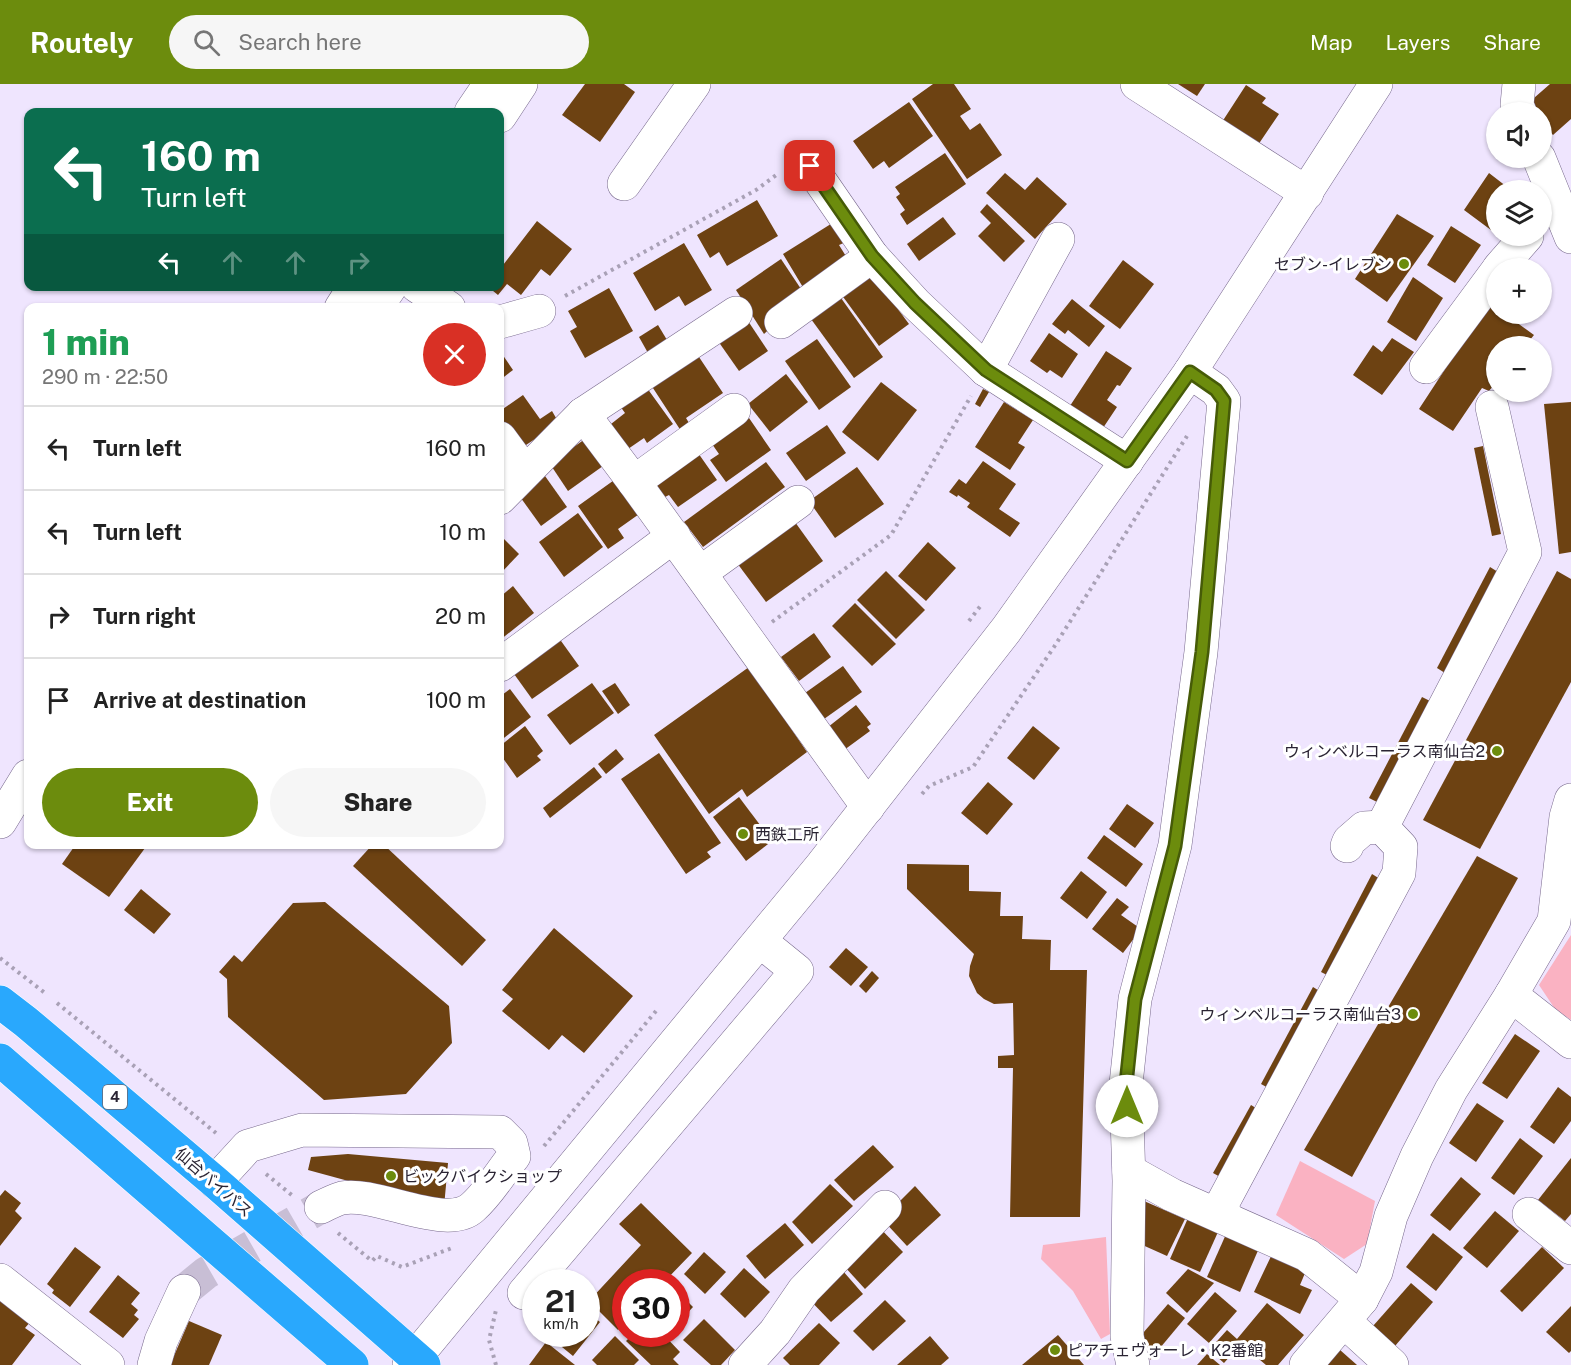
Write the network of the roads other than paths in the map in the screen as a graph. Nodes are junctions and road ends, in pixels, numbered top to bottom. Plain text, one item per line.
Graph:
1 (490, 84) edge
2 (521, 84) edge
3 (694, 84) edge
4 (1376, 84) edge
5 (1519, 84) edge
6 (1138, 85) edge
7 (1517, 102) edge
8 (474, 108) edge
9 (504, 110) edge
10 (810, 166) road end
11 (624, 184) dead end
12 (1307, 194) junction
13 (1552, 213) edge
14 (1571, 237) edge
15 (1058, 239) dead end
16 (1518, 246) edge
17 (872, 256) junction
18 (1508, 258) edge
19 (1486, 286) edge
20 (424, 291) edge
21 (442, 303) edge
22 (539, 311) road end
23 (736, 313) dead end
24 (504, 321) edge
25 (781, 322) dead end
26 (1426, 367) dead end
27 (986, 370) junction
28 (1190, 372) junction
29 (1492, 407) dead end
30 (734, 410) dead end
31 (583, 414) junction
32 (504, 443) edge
33 (1127, 461) junction
34 (525, 472) junction
35 (634, 482) junction
36 (504, 494) edge
37 (798, 502) dead end
38 (674, 536) junction
39 (700, 573) junction
40 (504, 662) edge
41 (24, 783) edge
42 (1571, 800) edge
43 (24, 803) edge
44 (868, 807) junction
45 (0, 822) edge
46 (1382, 827) junction
47 (0, 833) edge
48 (1347, 846) dead end
49 (760, 941) junction
50 (1511, 995) junction
51 (0, 1002) edge
52 (1571, 1042) edge
53 (0, 1060) edge
54 (1129, 1171) junction
55 (215, 1182) junction
56 (885, 1207) dead end
57 (317, 1212) tunnel mouth
58 (1529, 1214) dead end
59 (1227, 1218) junction
60 (1571, 1248) edge
61 (544, 1269) edge
62 (0, 1280) edge
63 (184, 1291) tunnel mouth
64 (1353, 1310) junction
65 (417, 1362) edge
66 (108, 1365) edge
67 (154, 1365) edge
68 (352, 1365) edge
69 (745, 1365) edge
70 (1133, 1365) edge
71 (1306, 1365) edge
72 (1392, 1365) edge

1 - 8 street
2 - 9 street
3 - 11 street
4 - 12 street
5 - 7 street
6 - 12 street
10 - 17 street
12 - 28 street
13 - 14 street
15 - 27 street
16 - 18 street
17 - 25 street
17 - 27 street
19 - 26 street
20 - 21 street
22 - 24 street
23 - 31 street
27 - 33 street
28 - 33 street
28 - 54 street
29 - 46 street
30 - 35 street
31 - 34 street
31 - 35 street
32 - 34 street
33 - 44 street
34 - 36 street
35 - 38 street
37 - 39 street
38 - 39 street
38 - 40 street
39 - 44 street
41 - 45 street
42 - 50 street
43 - 47 street
44 - 49 street
46 - 48 street
46 - 59 street
49 - 61 street
49 - 65 street
50 - 52 street
50 - 64 street
51 - 55 highway, 仙台バイパス / 4
53 - 68 highway
54 - 59 street
54 - 70 street
55 - 57 street
55 - 65 highway, 仙台バイパス / 4
56 - 69 street
58 - 60 street
59 - 64 street
62 - 66 street
63 - 67 street
64 - 71 street
64 - 72 street

